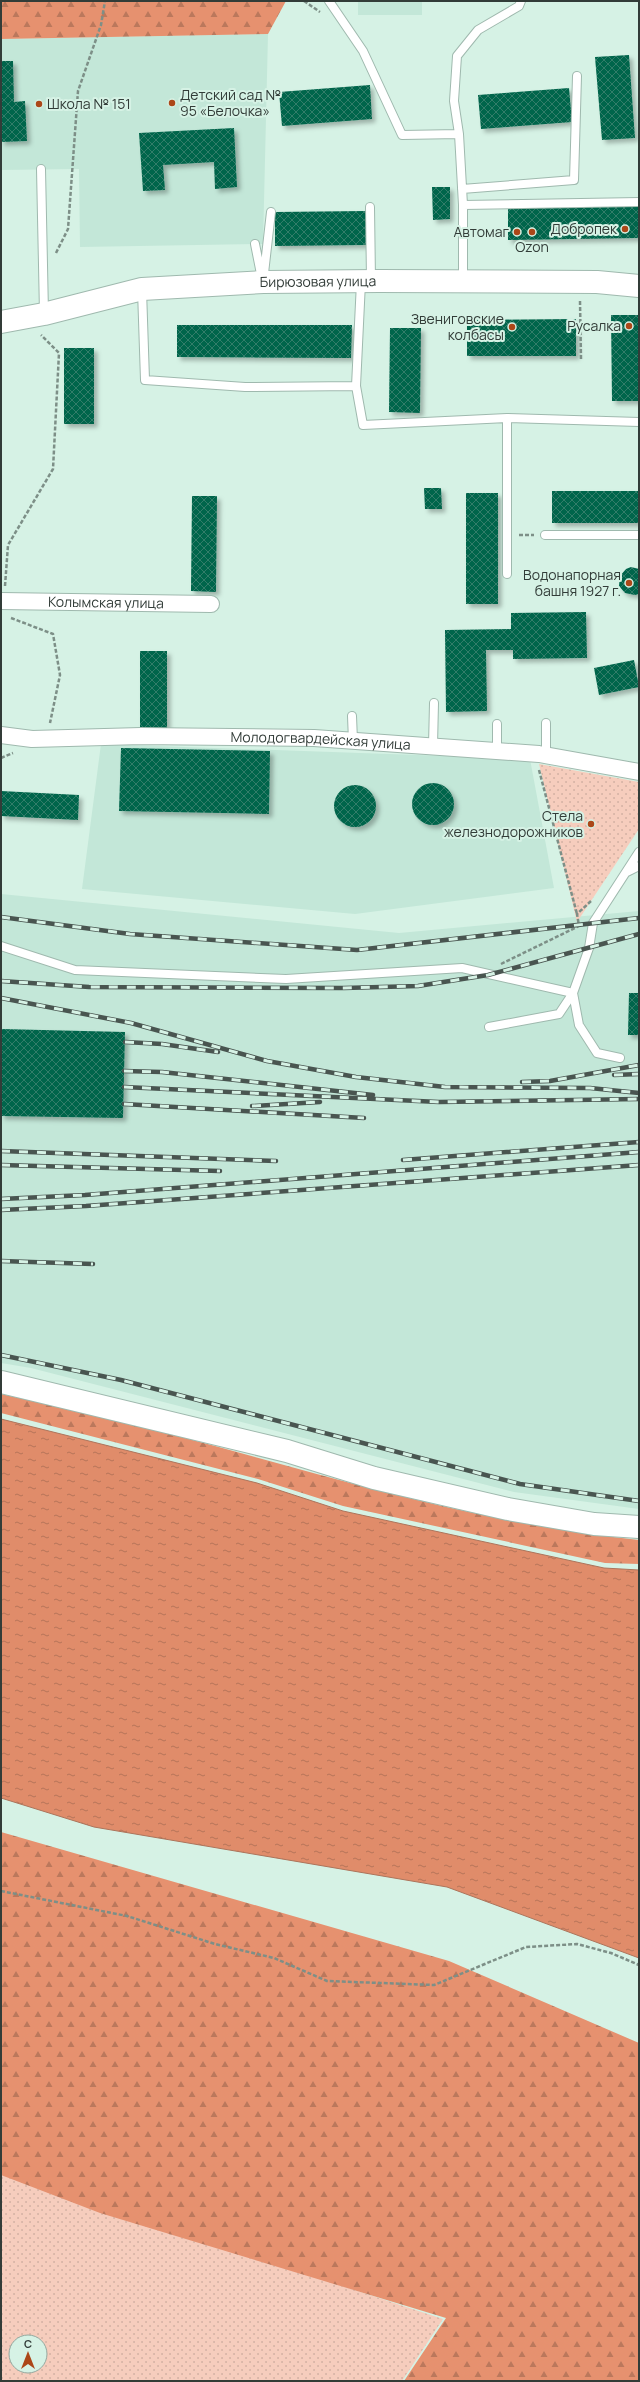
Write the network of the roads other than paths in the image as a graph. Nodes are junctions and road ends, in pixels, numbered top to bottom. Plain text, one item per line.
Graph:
1 (329, 1) edge
2 (521, 1) edge
3 (577, 76) dead end
4 (459, 134) junction
5 (41, 169) dead end
6 (462, 189) junction
7 (639, 202) edge
8 (463, 205) junction
9 (370, 207) dead end
10 (271, 212) dead end
11 (255, 244) dead end
12 (366, 281) junction
13 (263, 282) junction
14 (463, 283) junction
15 (639, 286) edge
16 (142, 289) junction
17 (1, 322) edge
18 (40, 322) junction
19 (356, 386) junction
20 (507, 418) junction
21 (639, 422) edge
22 (639, 534) edge
23 (545, 535) road end
24 (507, 574) dead end
25 (2, 600) edge
26 (211, 604) dead end
27 (434, 702) dead end
28 (352, 716) dead end
29 (546, 723) dead end
30 (497, 724) dead end
31 (1, 735) edge
32 (353, 741) junction
33 (433, 746) junction
34 (497, 751) junction
35 (540, 754) junction
36 (639, 772) edge
37 (639, 852) edge
38 (639, 866) edge
39 (626, 872) junction
40 (1, 946) edge
41 (573, 993) junction
42 (489, 1027) dead end
43 (620, 1058) dead end
44 (1, 1382) edge
45 (639, 1527) edge

1 - 4 lane
2 - 4 lane
3 - 6 lane
4 - 6 lane
5 - 18 lane
6 - 8 lane
7 - 8 lane
8 - 14 lane
9 - 12 lane
10 - 13 lane
11 - 13 lane
12 - 13 main road, Бирюзовая улица
12 - 14 main road, Бирюзовая улица
12 - 19 lane
13 - 16 main road, Бирюзовая улица
14 - 15 main road, Бирюзовая улица
16 - 18 main road, Бирюзовая улица
16 - 19 lane
17 - 18 main road, Бирюзовая улица
19 - 20 lane
20 - 21 lane
20 - 24 lane
22 - 23 lane
25 - 26 street, Колымская улица
27 - 33 lane
28 - 32 lane
29 - 35 lane
30 - 34 lane
31 - 32 street, Молодогвардейская улица
32 - 33 street, Молодогвардейская улица
33 - 34 street, Молодогвардейская улица
34 - 35 street, Молодогвардейская улица
35 - 36 street, Молодогвардейская улица
37 - 39 lane
38 - 39 lane
39 - 41 lane
40 - 41 lane
41 - 42 lane
41 - 43 lane
44 - 45 main road

